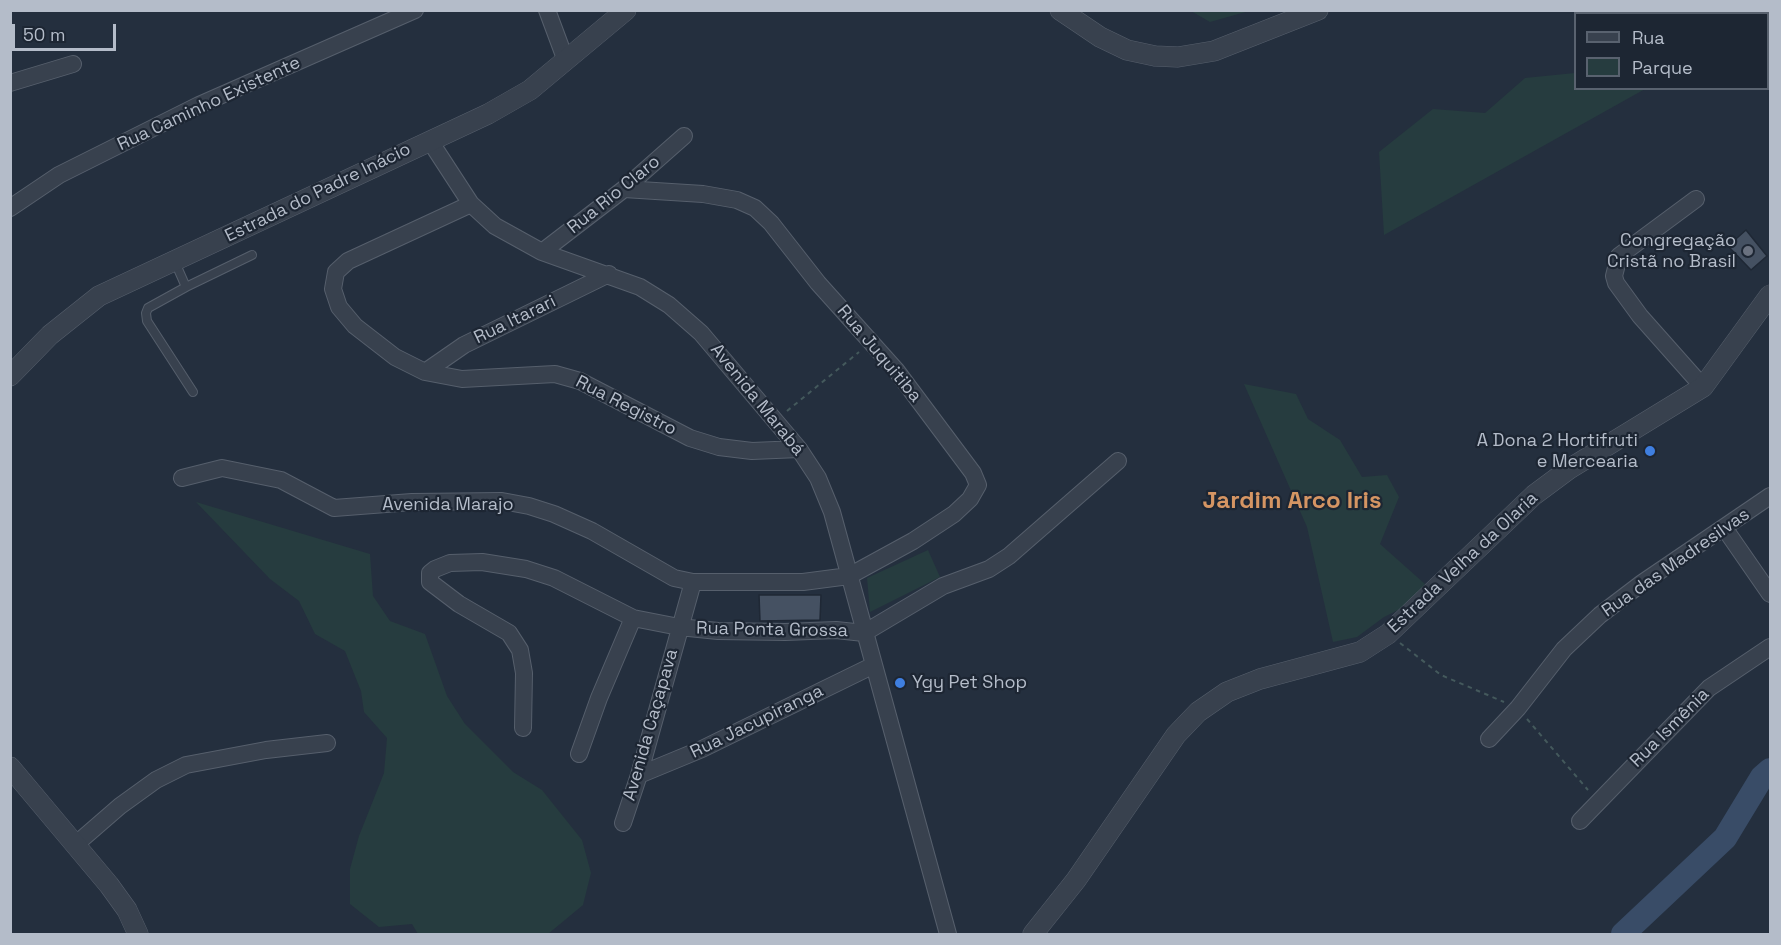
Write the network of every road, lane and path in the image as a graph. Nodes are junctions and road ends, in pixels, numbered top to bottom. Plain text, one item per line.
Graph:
1 (414, 10) edge
2 (547, 10) edge
3 (626, 10) edge
4 (1060, 10) edge
5 (1318, 10) edge
6 (566, 61) junction
7 (73, 64) dead end
8 (10, 83) edge
9 (684, 136) dead end
10 (430, 141) junction
11 (624, 189) junction
12 (1695, 199) dead end
13 (471, 204) junction
14 (10, 208) edge
15 (542, 252) junction
16 (252, 255) dead end
17 (175, 262) junction
18 (609, 274) junction
19 (186, 287) junction
20 (1770, 295) edge
21 (870, 343) junction
22 (424, 372) junction
23 (10, 376) edge
24 (1703, 387) junction
25 (193, 392) dead end
26 (776, 421) junction
27 (799, 449) junction
28 (1118, 461) dead end
29 (182, 478) dead end
30 (1770, 496) edge
31 (1725, 529) junction
32 (849, 576) junction
33 (693, 582) junction
34 (1770, 594) edge
35 (633, 618) junction
36 (679, 627) junction
37 (864, 633) junction
38 (1388, 634) junction
39 (1770, 647) edge
40 (874, 665) junction
41 (1518, 708) junction
42 (523, 728) dead end
43 (1489, 739) dead end
44 (327, 743) dead end
45 (579, 754) dead end
46 (10, 767) edge
47 (639, 775) junction
48 (1598, 801) junction
49 (1580, 821) dead end
50 (623, 823) dead end
51 (75, 845) junction
52 (138, 934) edge
53 (948, 934) edge
54 (1033, 934) edge

1 - 14 street, Rua Caminho Existente
2 - 6 street
3 - 6 street, Estrada do Padre Inácio
4 - 5 street
6 - 10 street, Estrada do Padre Inácio
7 - 8 street
9 - 11 street, Rua Rio Claro
10 - 13 street, Avenida Marabá
10 - 17 street, Estrada do Padre Inácio
11 - 15 street, Rua Rio Claro
11 - 21 street, Rua Juquitiba
12 - 24 street
13 - 15 street, Avenida Marabá
13 - 22 street, Rua Registro
15 - 18 street, Avenida Marabá
16 - 19 lane
17 - 19 lane
17 - 23 street, Estrada do Padre Inácio
18 - 22 street, Rua Itarari
18 - 26 street, Avenida Marabá
19 - 25 lane
20 - 24 street, Estrada Velha da Olaria
21 - 26 path
21 - 32 street, Rua Juquitiba
22 - 27 street, Rua Registro
24 - 38 street, Estrada Velha da Olaria
26 - 27 street, Avenida Marabá
27 - 32 street, Avenida Marabá
28 - 37 street, Rua Ponta Grossa
29 - 33 street, Avenida Marajo
30 - 31 street, Rua das Madresilvas
31 - 34 street
31 - 41 street, Rua das Madresilvas
32 - 33 street, Avenida Marajo
32 - 37 street, Avenida Marabá
33 - 36 street, Avenida Caçapava
35 - 36 street, Rua Ponta Grossa
35 - 42 street, Rua Ponta Grossa
35 - 45 street
36 - 37 street, Rua Ponta Grossa
36 - 47 street, Avenida Caçapava
37 - 40 street, Avenida Marabá
38 - 41 path
38 - 54 street, Estrada Velha da Olaria
39 - 48 street, Rua Ismênia
40 - 47 street, Rua Jacupiranga
40 - 53 street, Avenida Marabá
41 - 43 street, Rua das Madresilvas
41 - 48 path
44 - 51 street
46 - 51 street
47 - 50 street, Avenida Caçapava
48 - 49 street, Rua Ismênia
51 - 52 street

